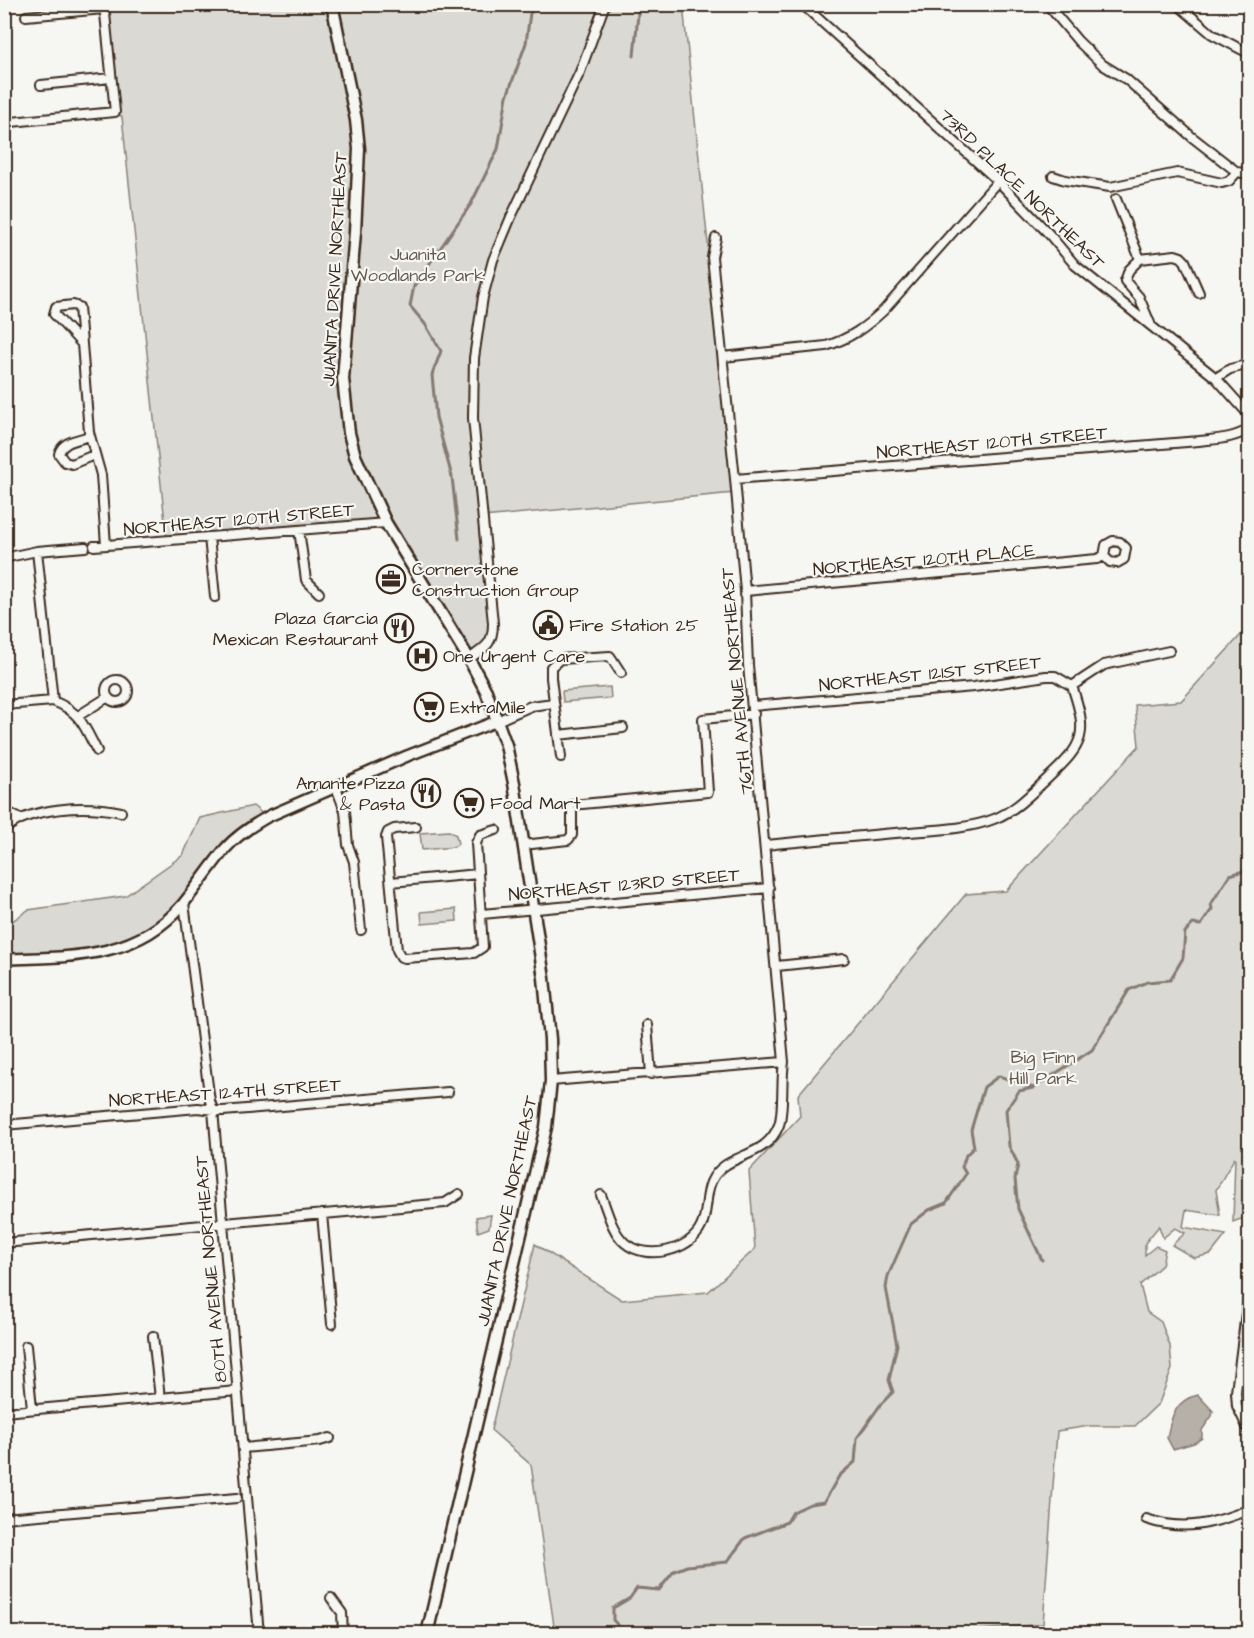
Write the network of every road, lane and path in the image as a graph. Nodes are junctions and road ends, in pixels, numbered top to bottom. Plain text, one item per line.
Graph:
1 (332, 4) edge
2 (605, 4) edge
3 (802, 4) edge
4 (1047, 4) edge
5 (1177, 4) edge
6 (104, 7) edge
7 (26, 16) dead end
8 (1250, 54) edge
9 (111, 78) junction
10 (41, 85) dead end
11 (11, 122) dead end
12 (1237, 172) junction
13 (1250, 174) edge
14 (1053, 176) dead end
15 (998, 181) junction
16 (1116, 199) dead end
17 (716, 238) dead end
18 (1140, 259) junction
19 (1198, 293) dead end
20 (1150, 324) junction
21 (82, 344) junction
22 (723, 357) junction
23 (1250, 364) edge
24 (1216, 378) junction
25 (1250, 416) edge
26 (1250, 428) edge
27 (90, 436) junction
28 (94, 455) junction
29 (735, 479) junction
30 (386, 523) junction
31 (299, 530) junction
32 (209, 537) junction
33 (106, 545) junction
34 (94, 546) dead end
35 (85, 547) dead end
36 (37, 551) junction
37 (1104, 556) dead end
38 (4, 558) edge
39 (745, 591) junction
40 (319, 593) dead end
41 (215, 597) dead end
42 (1169, 651) dead end
43 (470, 659) junction
44 (621, 673) dead end
45 (1072, 686) junction
46 (108, 697) dead end
47 (53, 701) junction
48 (553, 703) junction
49 (4, 705) edge
50 (753, 710) junction
51 (78, 716) junction
52 (497, 721) junction
53 (623, 728) dead end
54 (558, 735) junction
55 (97, 751) dead end
56 (561, 757) dead end
57 (336, 787) junction
58 (4, 810) edge
59 (120, 812) dead end
60 (20, 819) junction
61 (416, 827) dead end
62 (4, 830) edge
63 (496, 830) dead end
64 (523, 845) junction
65 (766, 845) junction
66 (478, 874) junction
67 (391, 882) junction
68 (769, 888) junction
69 (184, 903) junction
70 (533, 909) junction
71 (482, 914) junction
72 (361, 930) dead end
73 (4, 959) edge
74 (844, 959) dead end
75 (777, 966) junction
76 (647, 1025) dead end
77 (784, 1062) junction
78 (651, 1074) junction
79 (551, 1081) junction
80 (448, 1092) dead end
81 (213, 1110) junction
82 (4, 1125) edge
83 (459, 1194) dead end
84 (601, 1195) dead end
85 (322, 1214) junction
86 (222, 1223) junction
87 (4, 1243) edge
88 (1250, 1281) edge
89 (332, 1324) dead end
90 (153, 1336) dead end
91 (26, 1346) dead end
92 (237, 1391) junction
93 (160, 1398) junction
94 (32, 1409) junction
95 (4, 1412) edge
96 (1250, 1433) edge
97 (330, 1438) dead end
98 (243, 1448) junction
99 (237, 1498) dead end
100 (1250, 1509) edge
101 (4, 1518) edge
102 (1146, 1519) dead end
103 (331, 1598) dead end
104 (259, 1634) edge
105 (344, 1634) edge
106 (427, 1634) edge

1 - 30 main road, JUANITA DRIVE NORTHEAST
2 - 43 street
3 - 15 street, 73RD PLACE NORTHEAST
4 - 12 street
5 - 8 street
6 - 7 street
6 - 9 street
9 - 10 street
9 - 11 street
12 - 13 street
12 - 14 street
15 - 20 street, 73RD PLACE NORTHEAST
15 - 22 street
16 - 18 street
17 - 22 street, 76TH AVENUE NORTHEAST
18 - 19 street
18 - 20 street
20 - 24 street, 73RD PLACE NORTHEAST
21 - 21 street
21 - 27 street
22 - 29 street, 76TH AVENUE NORTHEAST
23 - 24 street
24 - 25 street, 73RD PLACE NORTHEAST
26 - 29 street, NORTHEAST 120TH STREET
27 - 28 street
27 - 28 street
28 - 33 street
29 - 39 street, 76TH AVENUE NORTHEAST
30 - 31 street, NORTHEAST 120TH STREET
30 - 43 main road, JUANITA DRIVE NORTHEAST
31 - 32 street, NORTHEAST 120TH STREET
31 - 40 street
32 - 33 street, NORTHEAST 120TH STREET
32 - 41 street
33 - 34 street, NORTHEAST 120TH STREET
35 - 36 street
36 - 38 street
36 - 47 street
37 - 39 street, NORTHEAST 120TH PLACE
39 - 50 street, 76TH AVENUE NORTHEAST
42 - 45 street
43 - 52 main road, JUANITA DRIVE NORTHEAST
44 - 48 street
45 - 50 street, NORTHEAST 121ST STREET
45 - 65 street
46 - 51 street
47 - 49 street
47 - 51 street
48 - 52 street
48 - 54 street
50 - 64 street, NORTHEAST 121ST STREET
50 - 65 street, 76TH AVENUE NORTHEAST
51 - 55 street
52 - 57 street
52 - 64 main road, JUANITA DRIVE NORTHEAST
53 - 54 street
54 - 56 street
57 - 69 street
57 - 72 street
58 - 60 street
59 - 60 street
60 - 62 street
61 - 67 street
63 - 66 street
64 - 70 main road, JUANITA DRIVE NORTHEAST
65 - 68 street, 76TH AVENUE NORTHEAST
66 - 67 street
66 - 71 street
67 - 71 street
68 - 70 street, NORTHEAST 123RD STREET
68 - 75 street, 76TH AVENUE NORTHEAST
69 - 73 street
69 - 81 street, 80TH AVENUE NORTHEAST
70 - 71 street, NORTHEAST 123RD STREET
70 - 79 main road, JUANITA DRIVE NORTHEAST
74 - 75 street
75 - 77 street, 76TH AVENUE NORTHEAST
76 - 78 street
77 - 78 street
77 - 84 street, 76TH AVENUE NORTHEAST
78 - 79 street
79 - 106 main road, JUANITA DRIVE NORTHEAST
80 - 81 street, NORTHEAST 124TH STREET
81 - 82 street, NORTHEAST 124TH STREET
81 - 86 street, 80TH AVENUE NORTHEAST
83 - 85 street
85 - 86 street
85 - 89 street
86 - 87 street
86 - 92 street, 80TH AVENUE NORTHEAST
88 - 96 street
90 - 93 street
91 - 94 street
92 - 93 street
92 - 98 street, 80TH AVENUE NORTHEAST
93 - 94 street
94 - 95 street
97 - 98 street
98 - 104 street, 80TH AVENUE NORTHEAST
99 - 101 street
100 - 102 street
103 - 105 street

